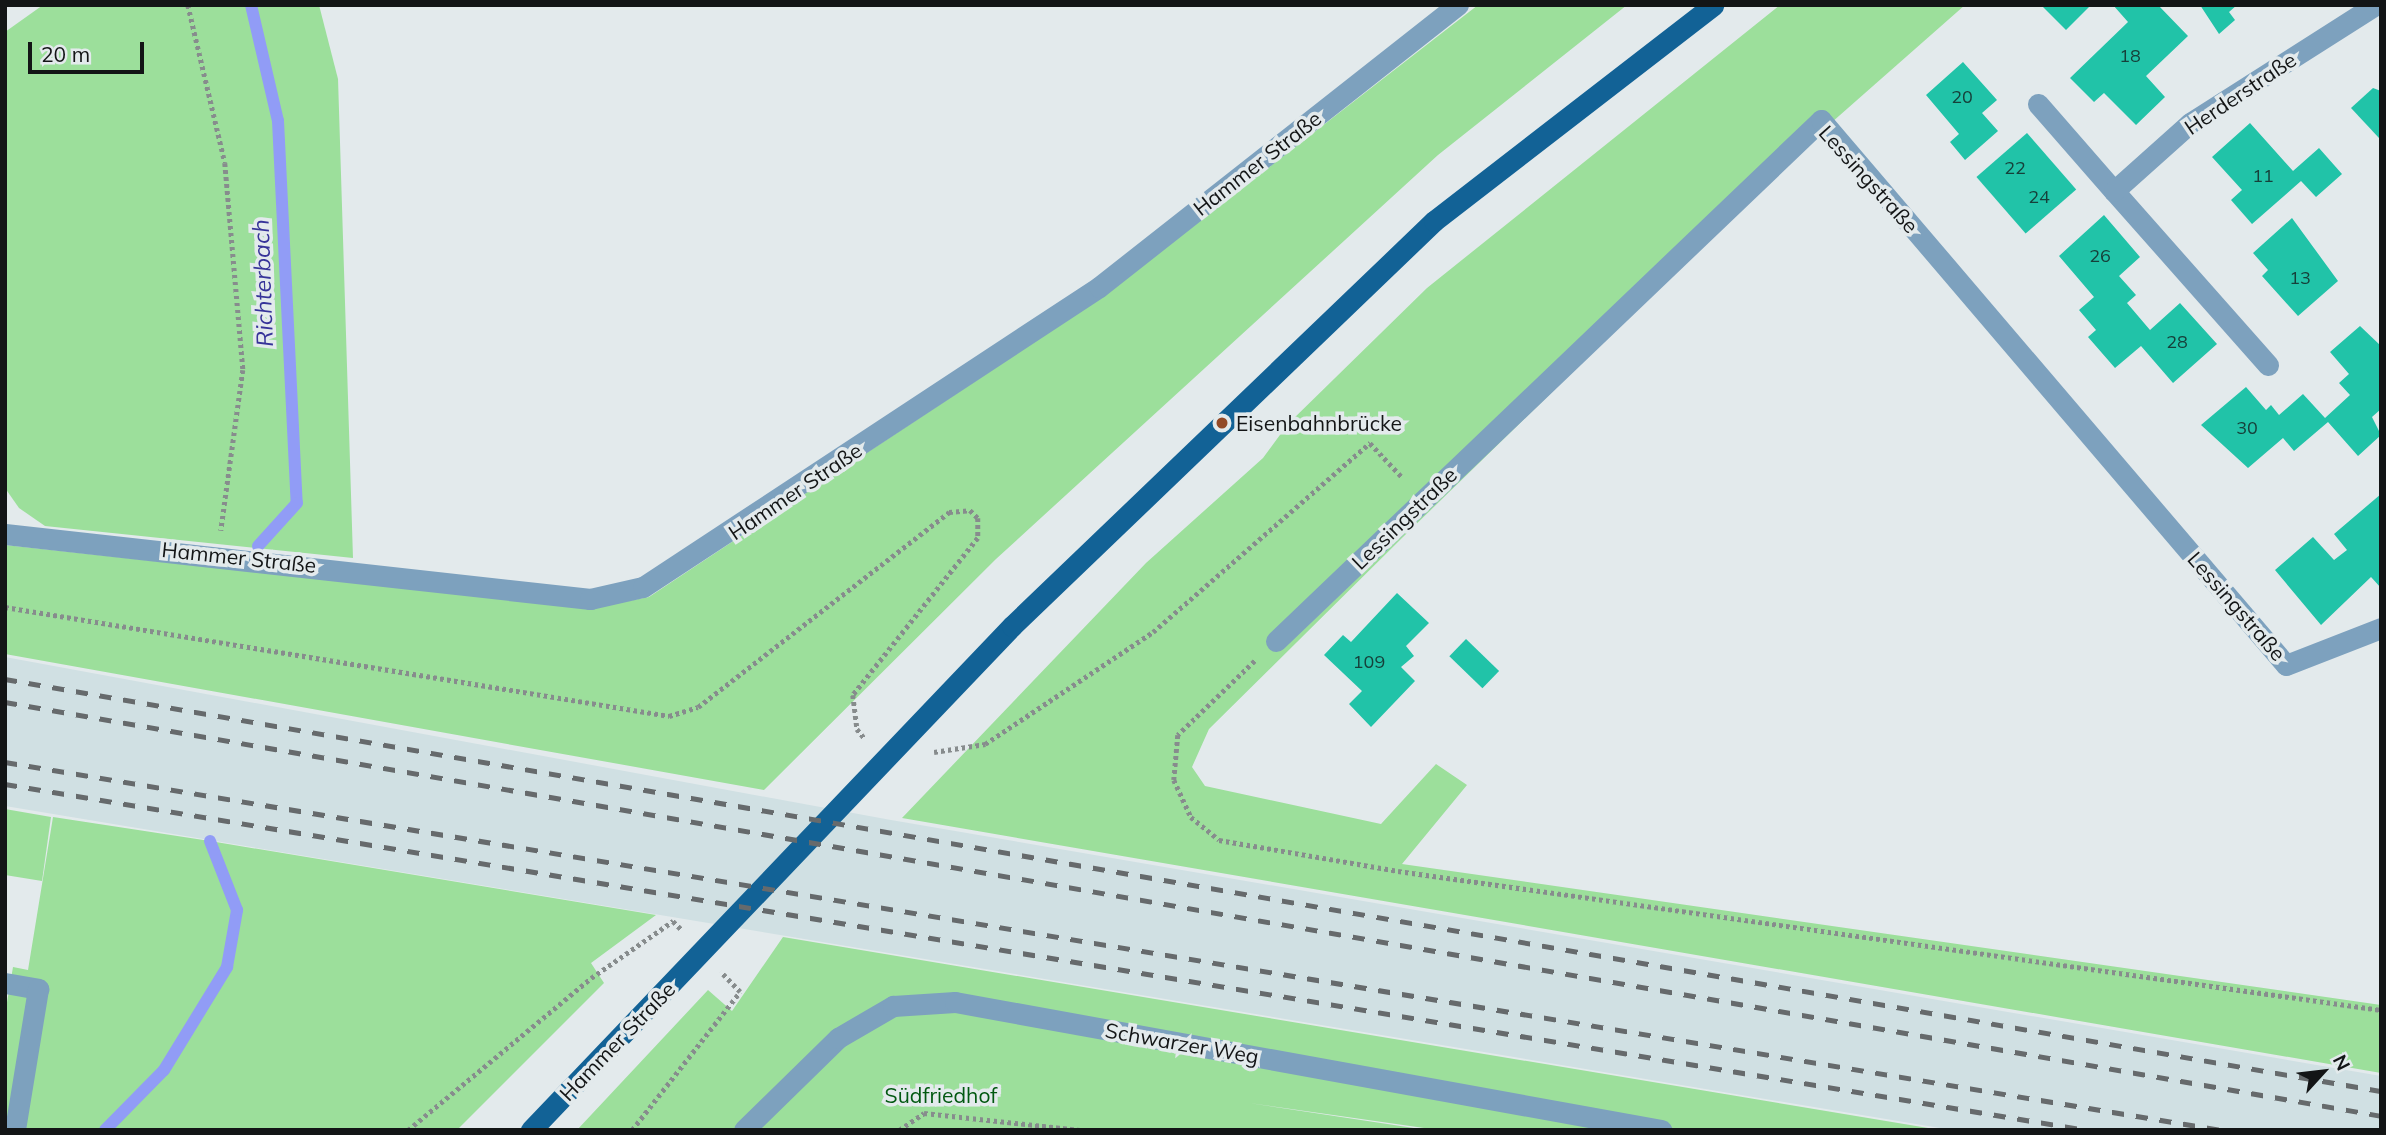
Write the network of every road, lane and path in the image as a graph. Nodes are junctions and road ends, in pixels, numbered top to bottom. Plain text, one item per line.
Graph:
1 (188, 5) edge
2 (1458, 5) edge
3 (1713, 5) edge
4 (2375, 5) edge
5 (2038, 104) dead end
6 (2114, 191) junction
7 (2268, 365) dead end
8 (1422, 499) junction
9 (5, 534) edge
10 (218, 554) junction
11 (5, 607) edge
12 (2381, 628) edge
13 (1276, 641) joint
14 (884, 761) junction
15 (5, 984) edge
16 (2381, 1010) edge
17 (15, 1130) edge
18 (531, 1130) edge
19 (744, 1130) edge
20 (899, 1130) edge
21 (1080, 1130) edge
22 (1661, 1130) edge

1 - 10 path
2 - 10 street, Hammer Straße
3 - 14 main road, Hammer Straße
4 - 6 street, Herderstraße
5 - 6 street
6 - 7 street
8 - 12 street, Lessingstraße
8 - 13 street, Lessingstraße
8 - 14 path
9 - 10 street, Hammer Straße
11 - 14 path
13 - 16 path
14 - 18 main road, Hammer Straße
15 - 17 street
19 - 22 street, Schwarzer Weg
20 - 21 path

